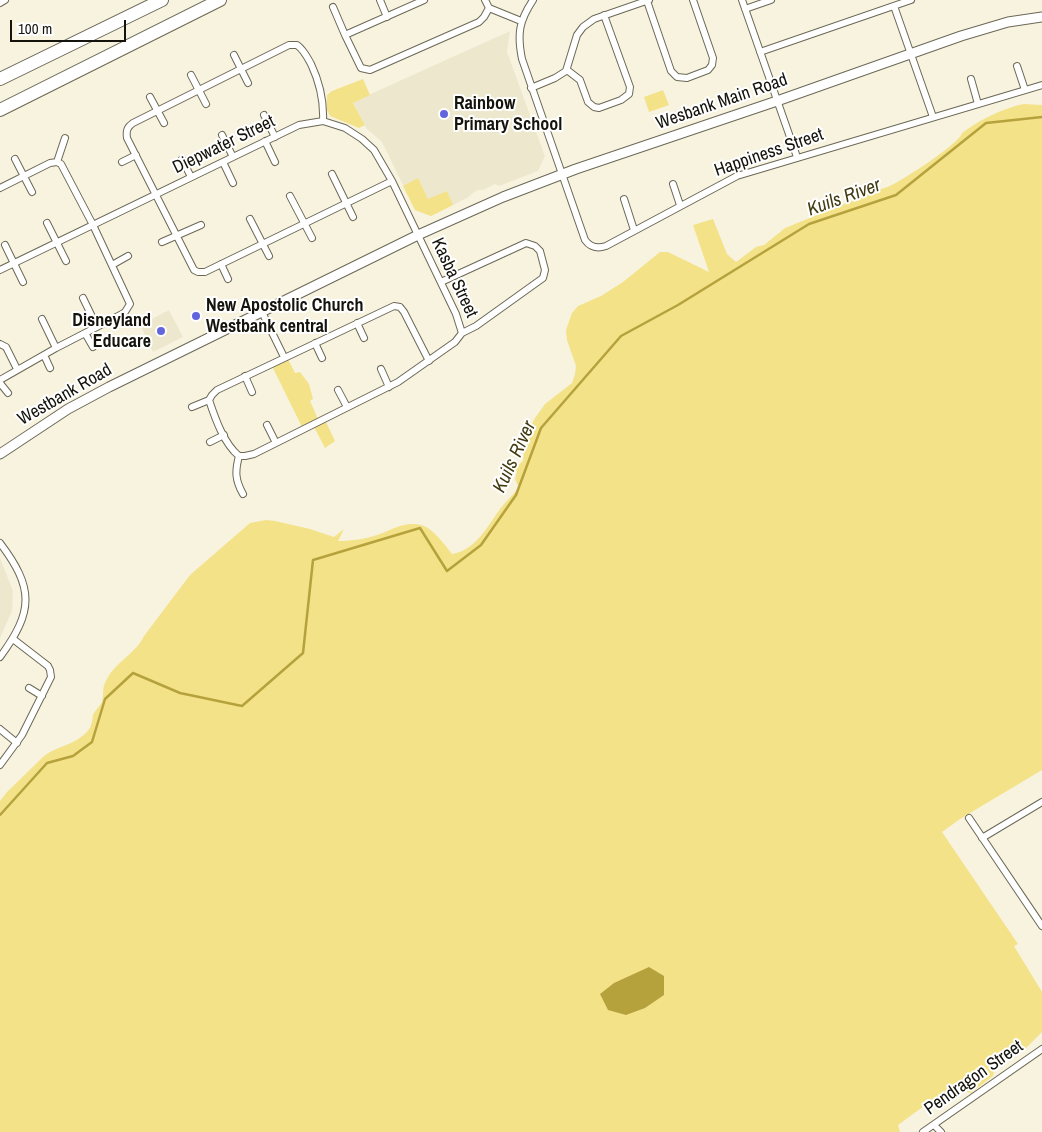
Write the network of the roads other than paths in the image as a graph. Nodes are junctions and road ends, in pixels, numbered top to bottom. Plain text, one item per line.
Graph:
1 (5, 0) edge
2 (162, 0) edge
3 (220, 0) edge
4 (380, 0) edge
5 (424, 0) edge
6 (485, 0) edge
7 (533, 0) edge
8 (648, 0) edge
9 (693, 0) edge
10 (742, 0) edge
11 (771, 0) edge
12 (911, 0) edge
13 (0, 3) edge
14 (894, 6) junction
15 (333, 7) dead end
16 (489, 8) junction
17 (745, 9) junction
18 (387, 16) junction
19 (604, 16) junction
20 (1042, 17) edge
21 (521, 20) junction
22 (345, 35) junction
23 (760, 52) junction
24 (911, 54) junction
25 (234, 55) dead end
26 (1017, 66) dead end
27 (241, 69) junction
28 (567, 70) junction
29 (191, 75) dead end
30 (0, 79) edge
31 (971, 79) dead end
32 (248, 83) dead end
33 (1042, 85) edge
34 (531, 88) junction
35 (199, 90) junction
36 (1025, 90) junction
37 (150, 97) dead end
38 (777, 101) junction
39 (206, 104) dead end
40 (978, 104) junction
41 (0, 110) edge
42 (158, 110) junction
43 (264, 115) dead end
44 (933, 117) junction
45 (323, 121) junction
46 (164, 123) dead end
47 (222, 135) dead end
48 (275, 136) junction
49 (65, 138) dead end
50 (265, 141) junction
51 (136, 155) junction
52 (233, 157) junction
53 (797, 157) junction
54 (16, 159) dead end
55 (182, 159) dead end
56 (57, 162) junction
57 (122, 162) dead end
58 (222, 162) junction
59 (275, 162) dead end
60 (332, 174) dead end
61 (562, 174) junction
62 (24, 176) junction
63 (191, 178) junction
64 (392, 181) junction
65 (233, 183) dead end
66 (673, 184) dead end
67 (0, 188) edge
68 (32, 192) dead end
69 (156, 195) junction
70 (290, 196) dead end
71 (624, 199) dead end
72 (346, 203) junction
73 (680, 205) junction
74 (352, 216) dead end
75 (250, 219) dead end
76 (47, 223) dead end
77 (201, 224) dead end
78 (304, 224) junction
79 (93, 225) junction
80 (634, 230) junction
81 (176, 235) junction
82 (418, 236) junction
83 (312, 238) dead end
84 (57, 242) junction
85 (162, 242) dead end
86 (263, 244) junction
87 (5, 245) dead end
88 (128, 256) dead end
89 (268, 256) dead end
90 (66, 261) dead end
91 (14, 263) junction
92 (221, 264) junction
93 (112, 265) junction
94 (0, 270) edge
95 (228, 279) dead end
96 (23, 282) dead end
97 (441, 282) junction
98 (82, 298) dead end
99 (262, 312) junction
100 (42, 319) dead end
101 (357, 323) junction
102 (97, 327) junction
103 (85, 332) junction
104 (462, 333) junction
105 (364, 338) dead end
106 (315, 343) junction
107 (0, 344) edge
108 (92, 347) dead end
109 (56, 348) junction
110 (44, 354) junction
111 (284, 357) junction
112 (322, 358) dead end
113 (428, 361) junction
114 (50, 368) dead end
115 (17, 369) junction
116 (381, 369) dead end
117 (245, 376) junction
118 (0, 381) edge
119 (389, 387) junction
120 (338, 390) dead end
121 (252, 392) dead end
122 (8, 393) dead end
123 (209, 400) junction
124 (192, 407) dead end
125 (347, 408) junction
126 (267, 425) dead end
127 (224, 435) junction
128 (210, 442) dead end
129 (276, 443) junction
130 (0, 454) edge
131 (239, 456) junction
132 (243, 494) dead end
133 (0, 543) edge
134 (13, 640) junction
135 (0, 657) edge
136 (29, 688) dead end
137 (42, 696) junction
138 (0, 729) edge
139 (17, 743) junction
140 (0, 765) edge
141 (1042, 802) edge
142 (968, 818) dead end
143 (982, 838) junction
144 (1039, 915) edge
145 (1042, 926) edge
146 (1042, 1049) edge
147 (934, 1125) junction
148 (923, 1132) edge
149 (941, 1132) edge

1 - 13 street
2 - 30 highway
3 - 41 highway
4 - 18 street
5 - 18 street
6 - 16 street
7 - 21 street
8 - 9 street
8 - 19 street
10 - 17 street
11 - 17 street
12 - 14 street
14 - 23 street
14 - 24 street
15 - 22 street
16 - 21 street
16 - 22 street
17 - 23 street
18 - 22 street
19 - 28 street
19 - 28 street
20 - 24 street, Wesbank Main Road
21 - 34 street
23 - 38 street
24 - 38 street, Wesbank Main Road
24 - 44 street
25 - 27 street
26 - 36 street
27 - 32 street
27 - 35 street
27 - 45 street
28 - 34 street
29 - 35 street
31 - 40 street
33 - 36 street, Happiness Street
34 - 61 street
35 - 39 street
35 - 42 street
36 - 40 street, Happiness Street
37 - 42 street
38 - 53 street
38 - 61 street, Wesbank Main Road
40 - 44 street, Happiness Street
42 - 46 street
42 - 51 street
43 - 48 street
44 - 53 street, Happiness Street
45 - 48 street, Diepwater Street
45 - 64 street, Diepwater Street
47 - 52 street
48 - 50 street, Diepwater Street
49 - 56 street
50 - 52 street, Diepwater Street
50 - 59 street
51 - 57 street
51 - 69 street
52 - 58 street, Diepwater Street
53 - 73 street, Happiness Street
54 - 62 street
55 - 63 street
56 - 62 street
56 - 79 street
58 - 63 street, Diepwater Street
58 - 65 street
60 - 72 street
61 - 80 street, Happiness Street
61 - 82 street, Wesbank Main Road
62 - 67 street
62 - 68 street
63 - 69 street, Diepwater Street
64 - 72 street
64 - 82 street, Diepwater Street
66 - 73 street
69 - 79 street, Diepwater Street
69 - 81 street
70 - 78 street
71 - 80 street
72 - 74 street
72 - 78 street
73 - 80 street, Happiness Street
75 - 86 street
76 - 84 street
77 - 81 street
78 - 83 street
78 - 86 street
79 - 84 street, Diepwater Street
79 - 93 street
81 - 85 street
81 - 92 street
82 - 97 street, Kasba Street
82 - 99 street, Westbank Road
84 - 90 street
84 - 91 street, Diepwater Street
86 - 89 street
86 - 92 street
87 - 91 street
88 - 93 street
91 - 94 street, Diepwater Street
91 - 96 street
92 - 95 street
93 - 102 street
97 - 104 street, Kasba Street
97 - 104 street
98 - 102 street
99 - 111 street
99 - 130 street, Westbank Road
100 - 109 street
101 - 105 street
101 - 106 street
101 - 113 street
102 - 103 street
103 - 108 street
103 - 109 street
104 - 113 street, Kasba Street
106 - 111 street
106 - 112 street
107 - 115 street
109 - 110 street
110 - 114 street
110 - 115 street
111 - 117 street
113 - 119 street, Kasba Street
115 - 118 street
116 - 119 street
117 - 121 street
117 - 123 street
118 - 122 street
119 - 125 street, Kasba Street
120 - 125 street
123 - 124 street
123 - 127 street
125 - 129 street, Kasba Street
126 - 129 street
127 - 128 street
127 - 131 street
129 - 131 street, Kasba Street
131 - 132 street
133 - 134 street
134 - 135 street
134 - 137 street
136 - 137 street
137 - 139 street
138 - 139 street
139 - 140 street
141 - 143 street
142 - 143 street
143 - 144 street
144 - 145 street
146 - 147 street, Pendragon Street
147 - 148 street, Pendragon Street
147 - 149 street

